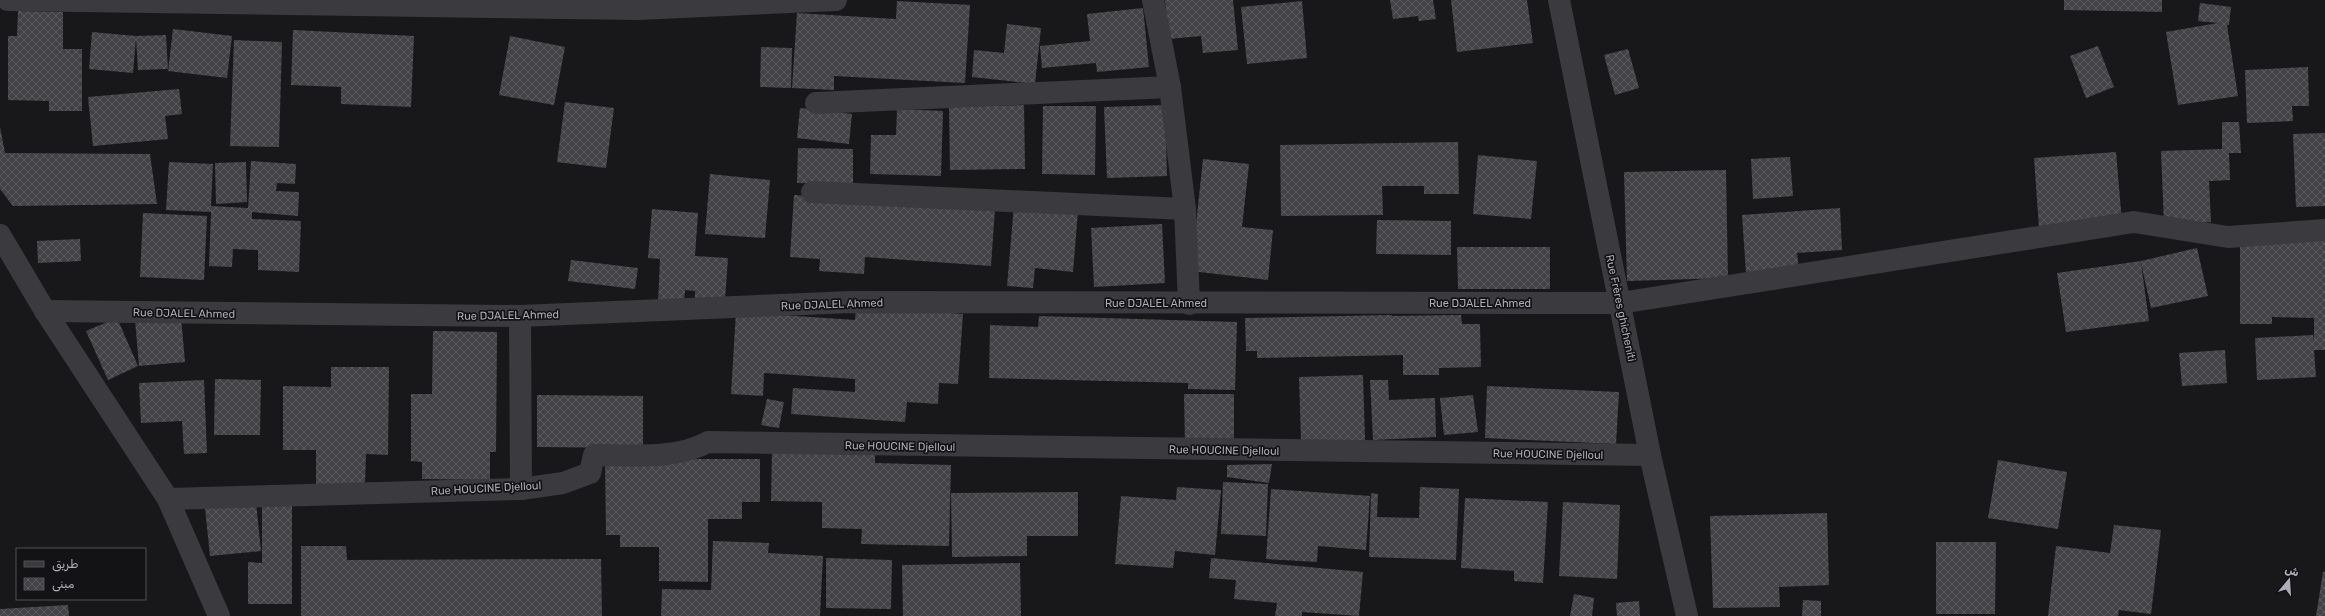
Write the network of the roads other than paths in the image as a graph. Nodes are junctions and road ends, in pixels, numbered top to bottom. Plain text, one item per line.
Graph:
1 (8, 0) edge
2 (836, 0) edge
3 (1153, 0) edge
4 (1559, 0) edge
5 (1170, 86) junction
6 (816, 103) dead end
7 (812, 192) dead end
8 (1186, 209) junction
9 (2325, 230) edge
10 (0, 235) edge
11 (1620, 303) junction
12 (1189, 304) junction
13 (45, 311) junction
14 (520, 316) junction
15 (1650, 455) junction
16 (521, 489) junction
17 (168, 498) junction
18 (218, 616) edge
19 (1687, 616) edge

1 - 2 street
3 - 5 street
4 - 11 street, Rue Frères ghicheniti
5 - 6 street
5 - 8 street
7 - 8 street
8 - 12 street
9 - 11 street, Rue DJALEL Ahmed
10 - 13 street
11 - 12 street, Rue DJALEL Ahmed
11 - 15 street, Rue Frères ghicheniti
12 - 14 street, Rue DJALEL Ahmed
13 - 14 street, Rue DJALEL Ahmed
13 - 17 street
14 - 16 street
15 - 16 street, Rue HOUCINE Djelloul
15 - 19 street, Rue Frères ghicheniti
16 - 17 street, Rue HOUCINE Djelloul
17 - 18 street

